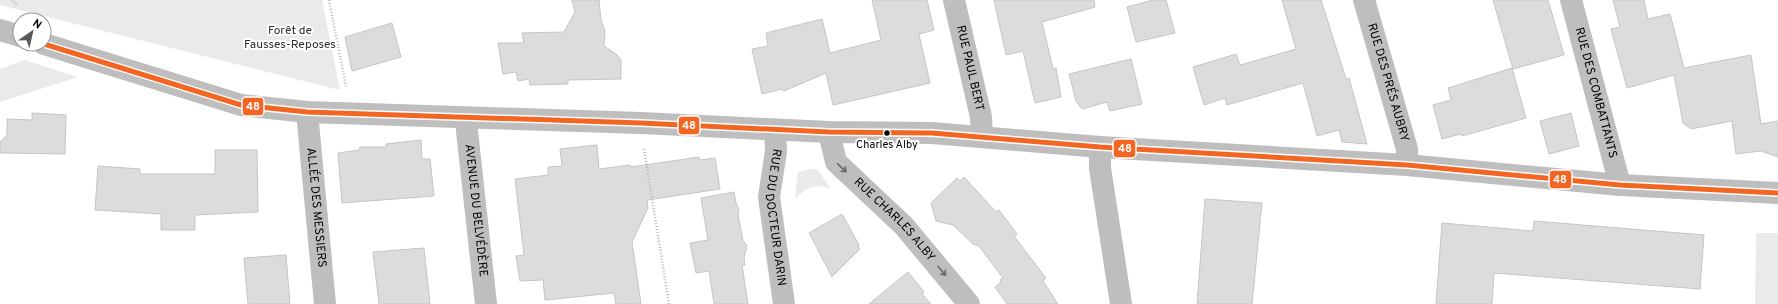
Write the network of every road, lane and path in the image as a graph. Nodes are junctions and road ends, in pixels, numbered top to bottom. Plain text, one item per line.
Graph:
1 (329, 0) edge
2 (954, 0) edge
3 (1364, 0) edge
4 (1571, 0) edge
5 (0, 30) edge
6 (12, 34) edge
7 (52, 46) edge
8 (307, 112) junction
9 (352, 114) junction
10 (467, 118) junction
11 (640, 123) junction
12 (775, 130) junction
13 (829, 132) junction
14 (982, 137) junction
15 (1100, 147) junction
16 (1407, 165) junction
17 (1620, 185) junction
18 (1778, 193) edge
19 (325, 304) edge
20 (486, 304) edge
21 (669, 304) edge
22 (784, 304) edge
23 (969, 304) edge
24 (1121, 304) edge

1 - 9 path
2 - 14 street, RUE PAUL BERT
3 - 16 street, RUE DES PRÉS AUBRY
4 - 17 street, RUE DES COMBATTANTS
5 - 6 street
7 - 8 street
8 - 9 street
8 - 19 street, ALLÉE DES MESSIERS
9 - 10 street
10 - 11 street
10 - 20 street, AVENUE DU BELVÉDÈRE
11 - 12 street
11 - 21 path
12 - 13 street
12 - 22 street, RUE DU DOCTEUR DARIN
13 - 14 street
13 -> 23 street, RUE CHARLES ALBY
14 - 15 street
15 - 16 street
15 - 24 street
16 - 17 street
17 - 18 street

